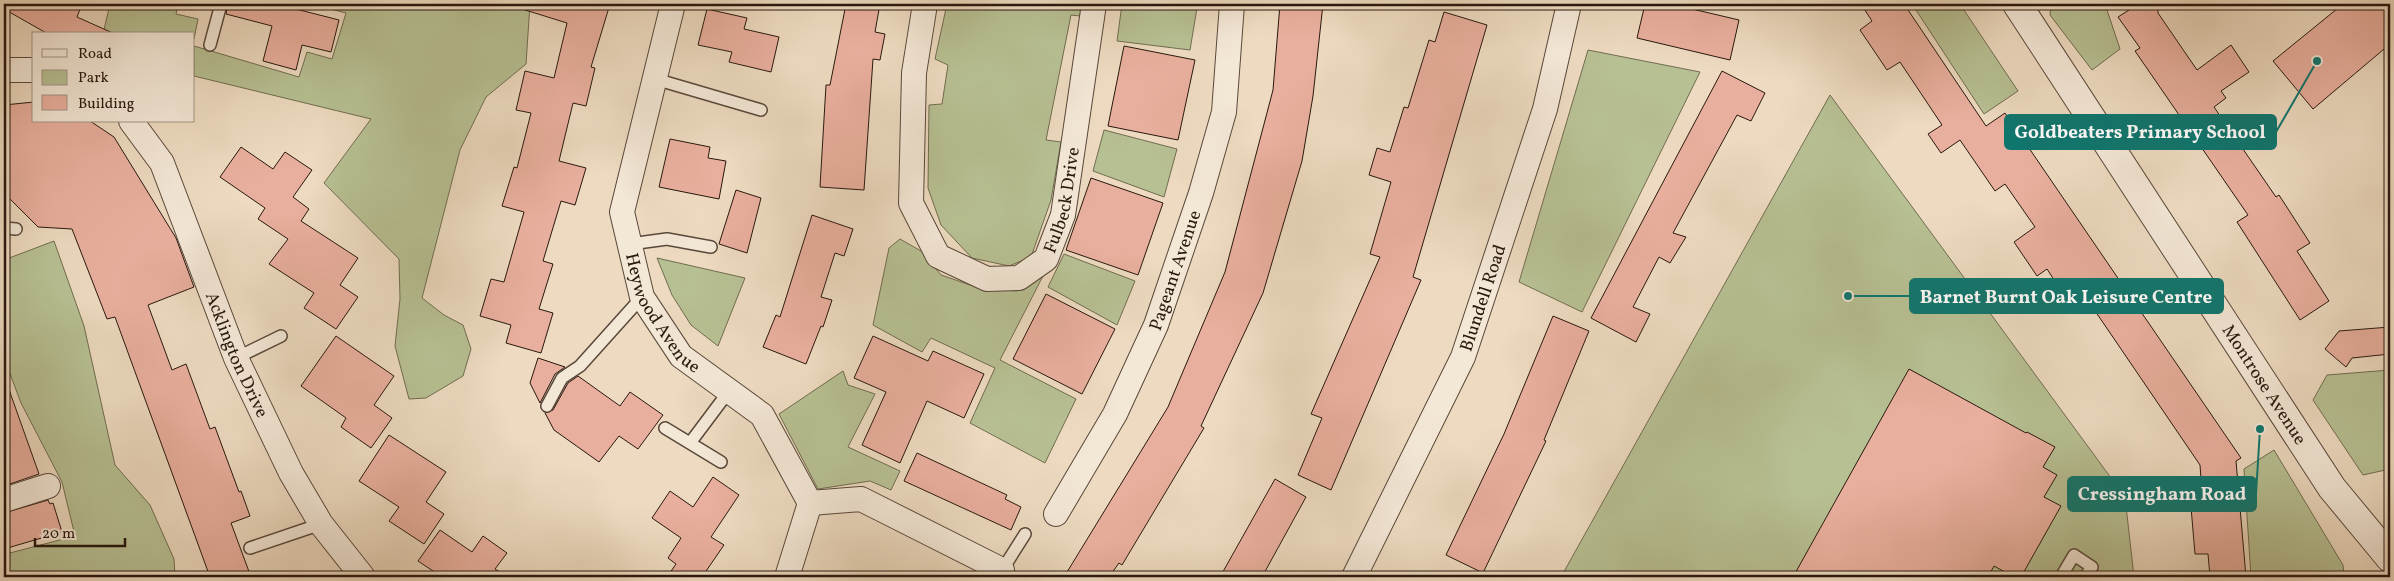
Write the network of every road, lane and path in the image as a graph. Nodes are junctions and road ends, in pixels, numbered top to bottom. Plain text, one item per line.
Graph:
1 (221, 4) edge
2 (674, 4) edge
3 (925, 4) edge
4 (1094, 4) edge
5 (1232, 4) edge
6 (1569, 4) edge
7 (2017, 4) edge
8 (210, 45) dead end
9 (4, 70) edge
10 (32, 70) edge
11 (655, 79) junction
12 (760, 110) dead end
13 (132, 122) edge
14 (4, 228) edge
15 (16, 229) dead end
16 (630, 244) junction
17 (711, 247) dead end
18 (642, 297) junction
19 (281, 336) dead end
20 (236, 358) junction
21 (729, 391) junction
22 (547, 406) dead end
23 (665, 428) dead end
24 (690, 443) junction
25 (720, 462) dead end
26 (48, 486) dead end
27 (4, 500) edge
28 (810, 503) junction
29 (1056, 514) dead end
30 (321, 524) junction
31 (1025, 534) dead end
32 (250, 548) dead end
33 (2390, 558) edge
34 (999, 574) edge
35 (363, 577) edge
36 (787, 577) edge
37 (1354, 577) edge
38 (2061, 577) edge
39 (2085, 577) edge
40 (2383, 577) edge

1 - 8 lane
2 - 11 street, Heywood Avenue
3 - 4 street, Fulbeck Drive
5 - 29 street, Pageant Avenue
6 - 37 street, Blundell Road
7 - 33 street, Montrose Avenue
9 - 10 street
11 - 12 lane
11 - 16 street, Heywood Avenue
13 - 20 street, Acklington Drive
14 - 15 lane
16 - 17 lane
16 - 18 street, Heywood Avenue
18 - 21 street, Heywood Avenue
18 - 22 lane
19 - 20 lane
20 - 30 street, Acklington Drive
21 - 24 lane
21 - 28 street, Heywood Avenue
23 - 24 lane
24 - 25 lane
26 - 27 street
28 - 34 street
28 - 36 street
30 - 32 lane
30 - 35 street, Acklington Drive
31 - 34 lane
33 - 40 street
38 - 39 lane

